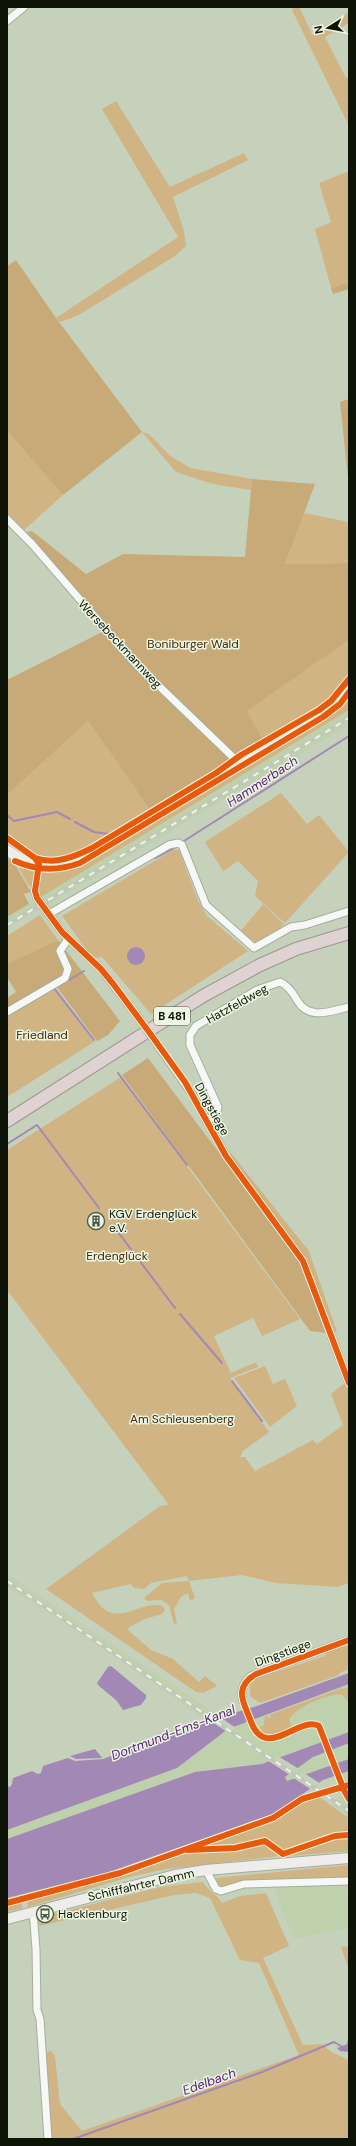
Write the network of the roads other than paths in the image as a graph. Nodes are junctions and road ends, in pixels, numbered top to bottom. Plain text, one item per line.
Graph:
1 (24, 7) edge
2 (7, 21) edge
3 (7, 519) edge
4 (349, 686) edge
5 (239, 763) junction
6 (7, 850) edge
7 (39, 864) junction
8 (349, 911) edge
9 (49, 914) junction
10 (349, 933) edge
11 (68, 938) junction
12 (349, 1007) edge
13 (7, 1012) edge
14 (7, 1121) edge
15 (206, 1122) junction
16 (349, 1383) edge
17 (349, 1640) edge
18 (243, 1701) dead end
19 (349, 1858) edge
20 (206, 1870) junction
21 (349, 1881) edge
22 (33, 1911) junction
23 (7, 1918) edge
24 (48, 2139) edge

1 - 2 street
3 - 5 street, Wersebeckmannweg
4 - 5 street
5 - 7 street
6 - 7 street
7 - 9 street, Dingstiege
8 - 9 street
9 - 11 street, Dingstiege
10 - 14 highway, B 481
11 - 13 street
11 - 15 street, Dingstiege, bridge
12 - 15 street, Hatzfeldweg
15 - 16 street, Dingstiege
17 - 18 street, Dingstiege
19 - 20 street, Schifffahrter Damm
20 - 21 street, Schifffahrter Damm
20 - 22 street, Schifffahrter Damm
22 - 23 street, Schifffahrter Damm
22 - 24 street

